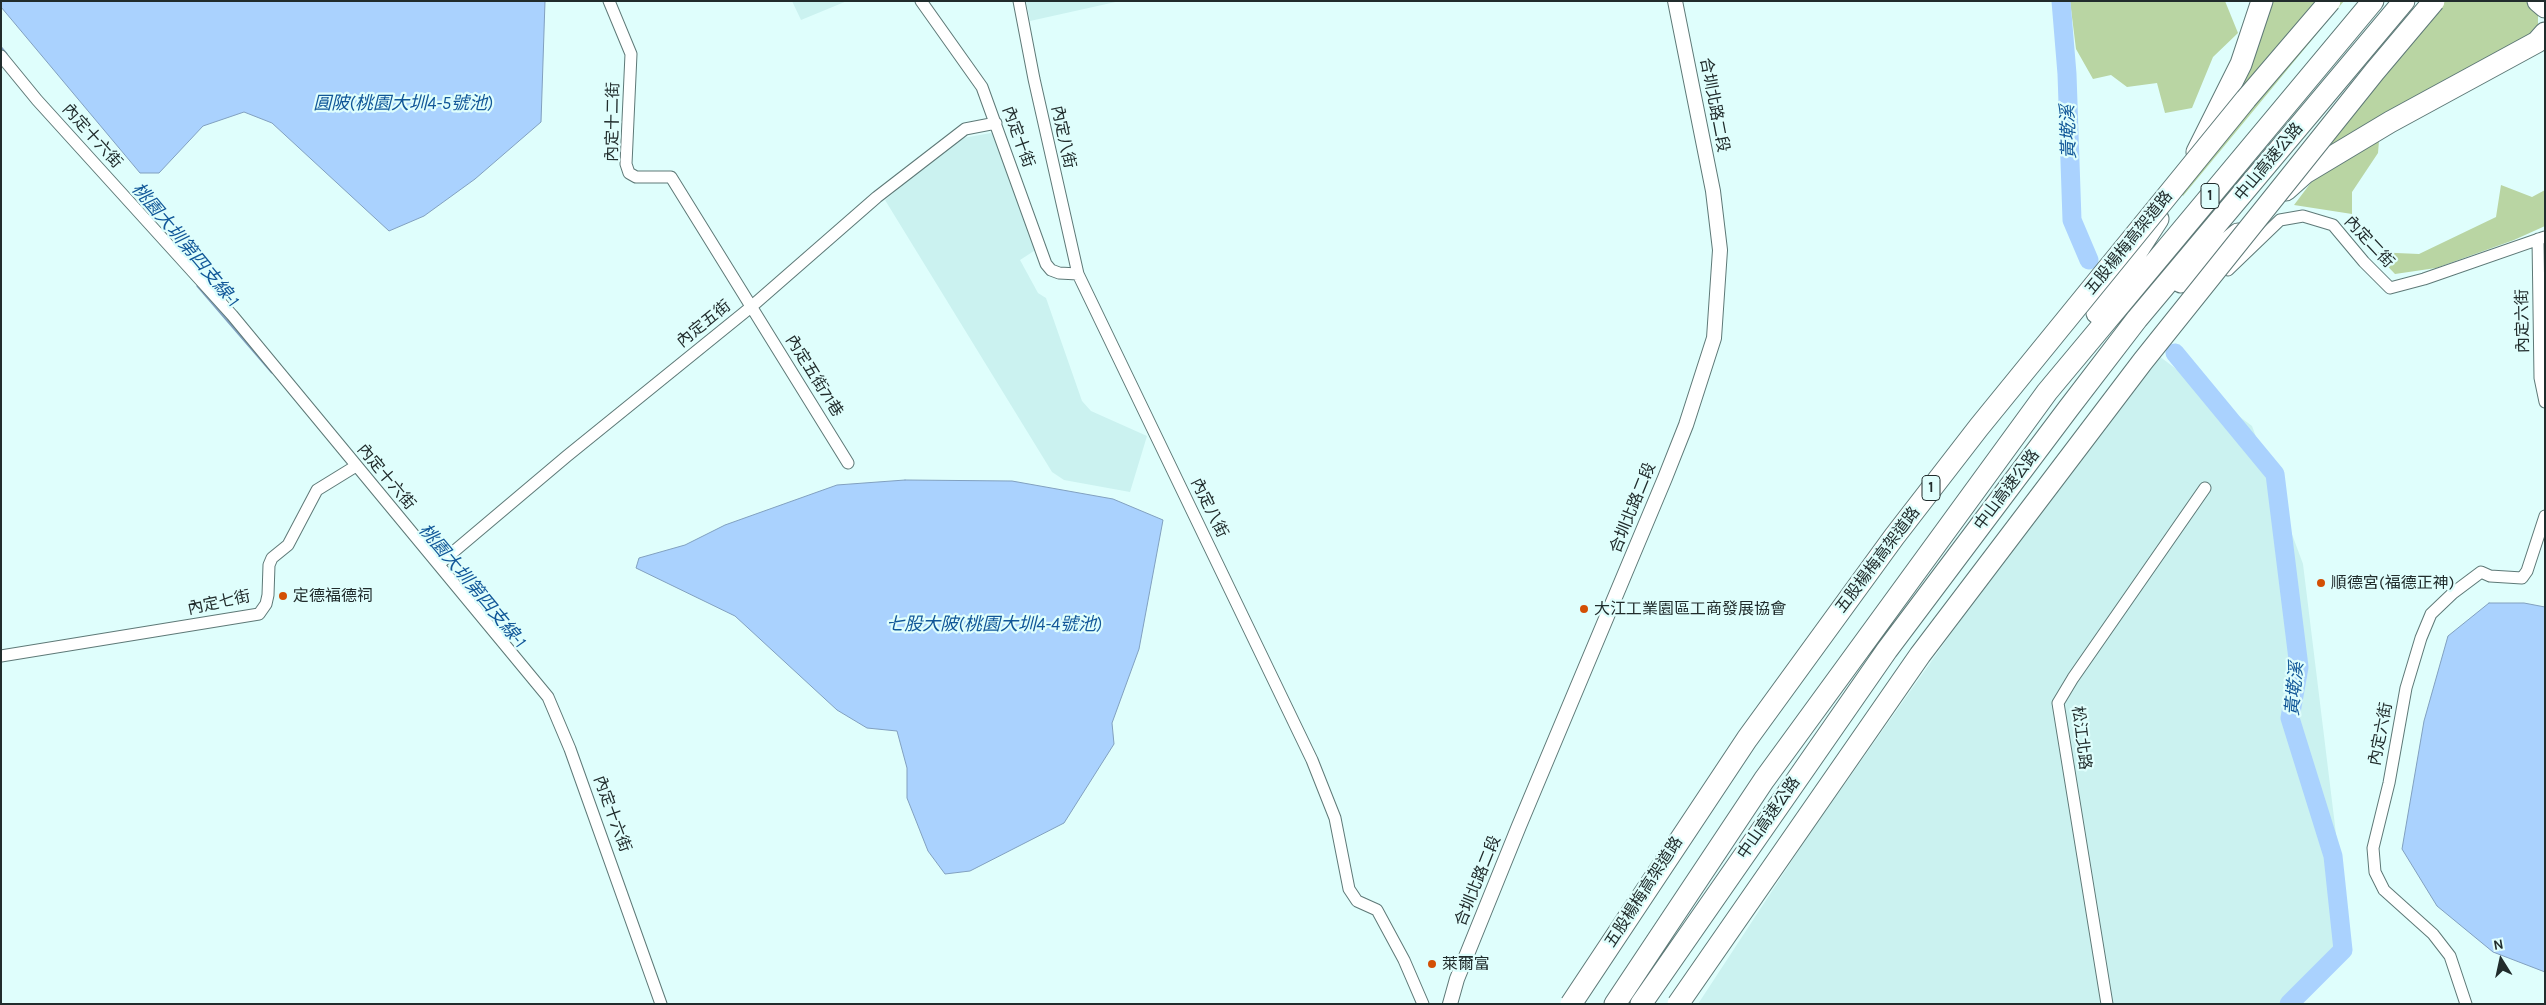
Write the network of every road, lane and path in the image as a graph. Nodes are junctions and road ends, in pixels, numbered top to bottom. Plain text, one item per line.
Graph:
1 (609, 1) edge
2 (921, 1) edge
3 (1020, 1) edge
4 (1676, 1) edge
5 (2262, 1) edge
6 (2330, 1) edge
7 (2373, 1) edge
8 (2404, 1) edge
9 (2434, 1) edge
10 (2538, 1) edge
11 (2545, 7) edge
12 (2545, 33) edge
13 (1, 56) edge
14 (996, 123) junction
15 (2542, 238) edge
16 (1078, 274) junction
17 (751, 307) junction
18 (2137, 319) junction
19 (2047, 392) junction
20 (2545, 402) edge
21 (848, 463) dead end
22 (356, 466) junction
23 (2205, 488) dead end
24 (2545, 516) edge
25 (439, 564) junction
26 (1, 656) edge
27 (661, 1004) edge
28 (1423, 1004) edge
29 (1450, 1004) edge
30 (1571, 1004) edge
31 (1615, 1004) edge
32 (1641, 1004) edge
33 (1669, 1004) edge
34 (1678, 1004) edge
35 (2106, 1004) edge
36 (2466, 1004) edge

1 - 17 street, 內定十二街
2 - 14 street, 內定十街
3 - 16 street, 內定八街
4 - 29 street, 合圳北路二段
5 - 19 highway
6 - 30 highway, 五股楊梅高架道路 / 1, bridge
7 - 19 highway, 中山高速公路 / 1
8 - 18 highway, 中山高速公路 / 1
9 - 34 highway, bridge
10 - 11 highway
12 - 18 highway
13 - 22 street, 內定十六街
14 - 16 street, 內定十街
14 - 17 street, 內定五街
15 - 20 street, 內定六街
15 - 33 street, 內定二街
16 - 28 street, 內定八街
17 - 21 street, 內定五街71巷
17 - 25 street, 內定五街
18 - 32 highway, 中山高速公路 / 1
19 - 31 highway, 中山高速公路 / 1
22 - 25 street, 內定十六街
22 - 26 street, 內定七街
23 - 35 street, 松江北路
24 - 36 street, 內定六街
25 - 27 street, 內定十六街

